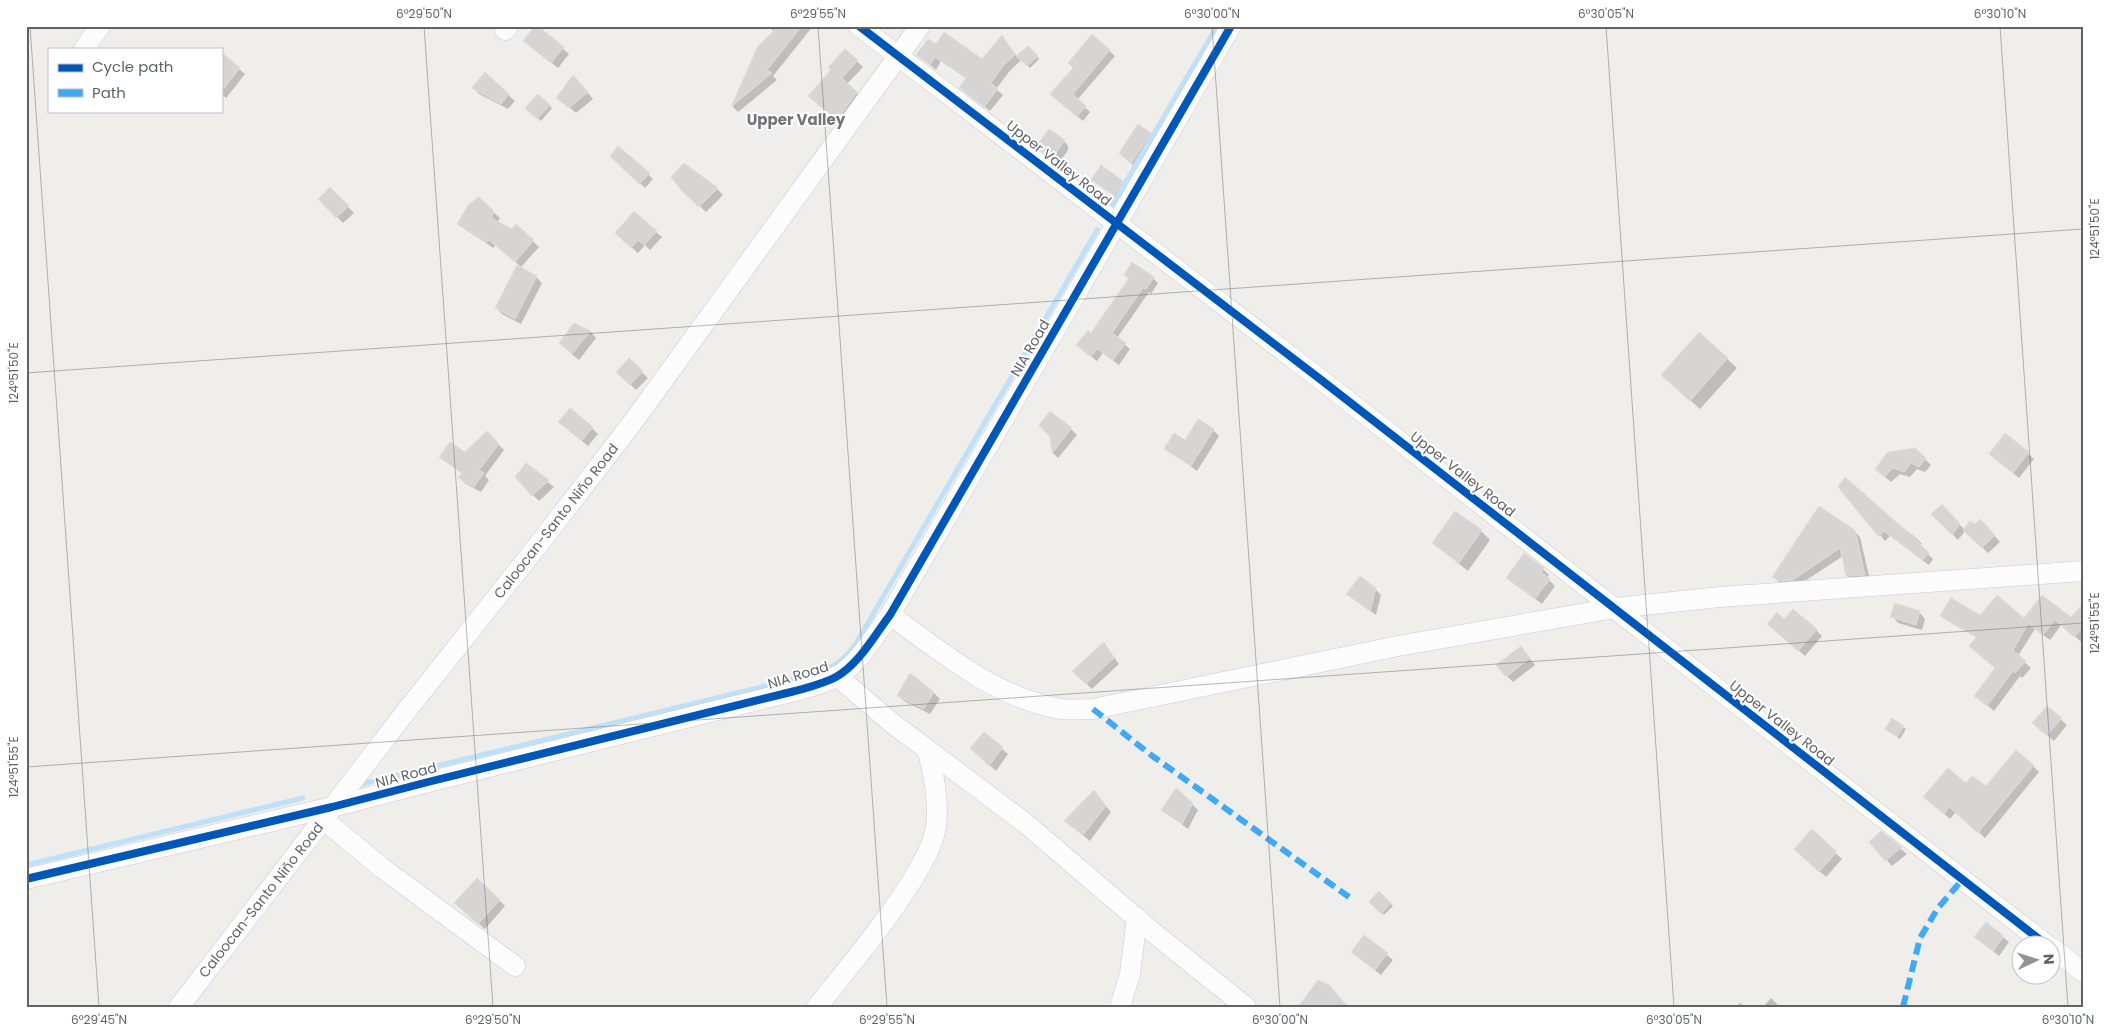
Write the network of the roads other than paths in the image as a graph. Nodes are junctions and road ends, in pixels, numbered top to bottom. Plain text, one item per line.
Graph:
1 (100, 26) edge
2 (860, 26) edge
3 (920, 26) edge
4 (1231, 26) edge
5 (85, 48) edge
6 (900, 56) junction
7 (1116, 223) junction
8 (2083, 571) edge
9 (1615, 608) junction
10 (890, 615) junction
11 (837, 676) junction
12 (928, 752) junction
13 (327, 814) junction
14 (26, 879) edge
15 (1137, 918) junction
16 (2035, 936) edge
17 (2062, 956) edge
18 (516, 966) dead end
19 (2083, 972) edge
20 (178, 1007) edge
21 (817, 1007) edge
22 (1120, 1007) edge
23 (1246, 1007) edge

1 - 5 street
2 - 6 street, Upper Valley Road
3 - 6 street, Caloocan-Santo Niño Road
4 - 7 street, NIA Road
6 - 7 street, Upper Valley Road
6 - 13 street, Caloocan-Santo Niño Road
7 - 9 street, Upper Valley Road
7 - 10 street, NIA Road
8 - 9 street
9 - 10 street
9 - 16 street, Upper Valley Road
10 - 11 street, NIA Road
11 - 12 street
11 - 13 street, NIA Road
12 - 15 street
12 - 21 street
13 - 14 street, NIA Road
13 - 18 street
13 - 20 street, Caloocan-Santo Niño Road
15 - 22 street
15 - 23 street
17 - 19 street

